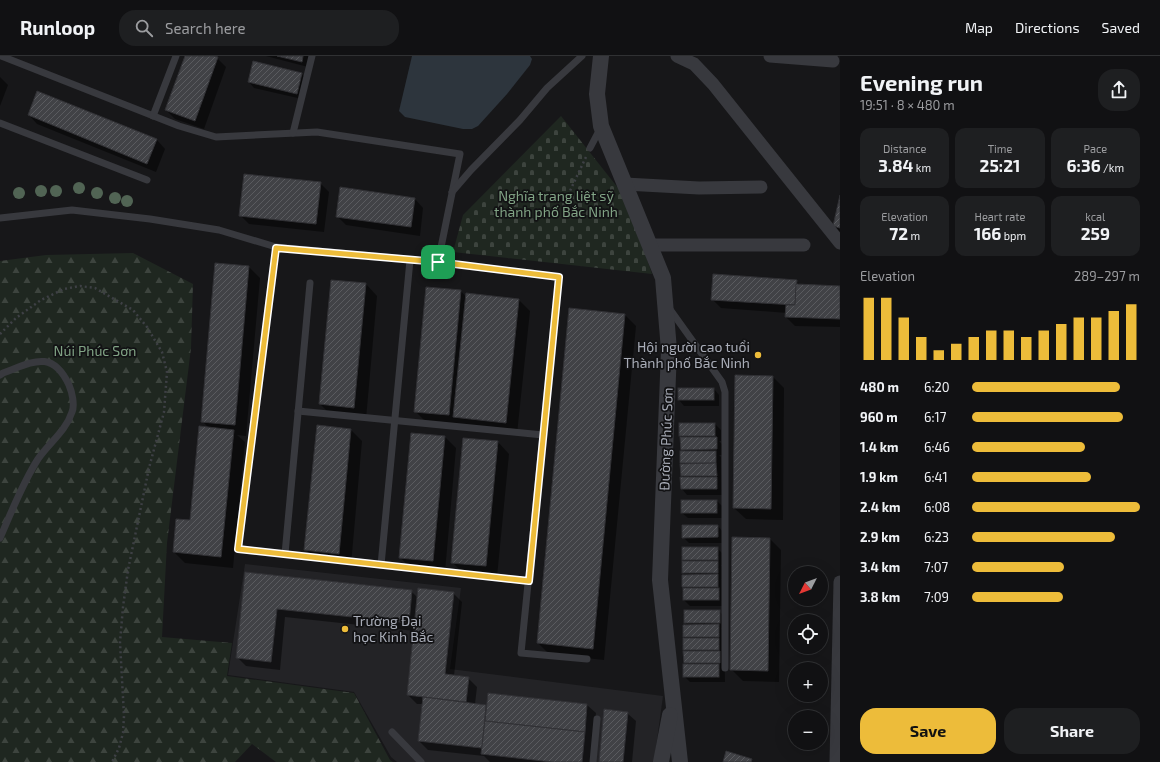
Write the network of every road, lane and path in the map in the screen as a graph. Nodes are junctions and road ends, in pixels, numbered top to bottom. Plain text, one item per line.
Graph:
1 (1, 56) edge
2 (176, 56) edge
3 (312, 56) edge
4 (582, 56) edge
5 (601, 56) edge
6 (677, 56) edge
7 (770, 56) edge
8 (833, 61) dead end
9 (153, 116) junction
10 (0, 123) edge
11 (601, 126) junction
12 (293, 133) junction
13 (590, 148) joint
14 (147, 180) dead end
15 (625, 184) junction
16 (762, 187) dead end
17 (452, 193) junction
18 (568, 195) dead end
19 (0, 218) edge
20 (840, 243) edge
21 (804, 244) dead end
22 (650, 245) junction
23 (276, 248) junction
24 (410, 260) junction
25 (438, 262) junction
26 (310, 283) dead end
27 (665, 303) junction
28 (0, 334) edge
29 (0, 375) edge
30 (298, 411) junction
31 (394, 421) junction
32 (543, 435) junction
33 (0, 538) edge
34 (284, 554) junction
35 (381, 565) junction
36 (529, 581) junction
37 (840, 582) edge
38 (587, 659) dead end
39 (725, 668) dead end
40 (674, 701) junction
41 (597, 719) dead end
42 (392, 732) dead end
43 (112, 762) edge
44 (421, 762) edge
45 (593, 762) edge
46 (661, 762) edge
47 (680, 762) edge
48 (836, 762) edge

1 - 9 lane
2 - 9 lane
3 - 12 lane
4 - 17 lane
5 - 11 street, Đường Phúc Sơn
6 - 20 street
7 - 8 street
9 - 12 lane
10 - 14 lane
11 - 13 lane
11 - 15 street, Đường Phúc Sơn
12 - 17 lane
13 - 18 path
15 - 16 street
15 - 22 street, Đường Phúc Sơn
17 - 25 lane
19 - 23 lane
21 - 22 street
22 - 27 street, Đường Phúc Sơn
23 - 24 lane
23 - 34 lane
24 - 25 lane
24 - 31 lane
25 - 32 lane
26 - 30 lane
27 - 39 lane
27 - 40 street, Đường Phúc Sơn
28 - 43 path
29 - 33 lane
30 - 31 lane
30 - 34 lane
31 - 32 lane
31 - 35 lane
32 - 36 lane
34 - 35 lane
35 - 36 lane
36 - 38 lane
37 - 48 street
40 - 46 street
40 - 47 street, Đường Phúc Sơn
41 - 45 lane
42 - 44 lane

